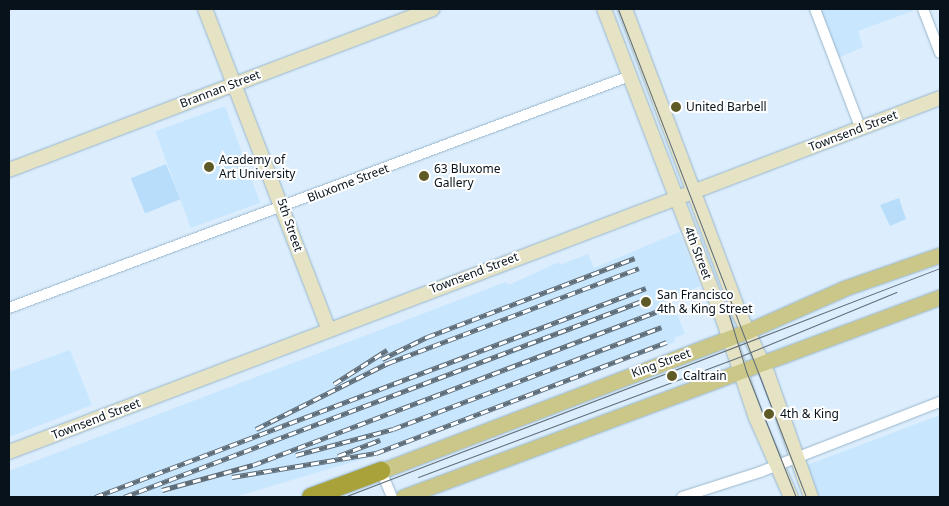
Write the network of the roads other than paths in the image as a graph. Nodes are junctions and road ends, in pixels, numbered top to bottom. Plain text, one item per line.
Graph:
1 (205, 9) edge
2 (432, 9) edge
3 (604, 9) edge
4 (625, 9) edge
5 (815, 9) edge
6 (923, 9) edge
7 (940, 53) edge
8 (630, 76) junction
9 (234, 83) junction
10 (940, 98) edge
11 (860, 128) junction
12 (9, 170) edge
13 (693, 191) junction
14 (676, 197) junction
15 (283, 207) junction
16 (940, 255) edge
17 (940, 297) edge
18 (9, 308) edge
19 (329, 330) junction
20 (748, 331) junction
21 (729, 338) junction
22 (764, 364) junction
23 (740, 374) junction
24 (940, 402) edge
25 (9, 446) edge
26 (28, 446) junction
27 (9, 452) edge
28 (797, 457) junction
29 (776, 466) junction
30 (380, 471) junction
31 (311, 497) edge
32 (392, 497) edge
33 (403, 497) edge
34 (682, 497) edge
35 (791, 497) edge
36 (811, 497) edge

1 - 9 main road, 5th Street
2 - 9 main road, Brannan Street
3 - 8 main road, 4th Street
4 - 13 main road, 4th Street
5 - 11 street
6 - 7 street
8 - 14 main road, 4th Street
8 - 15 street, Bluxome Street
9 - 12 main road, Brannan Street
9 - 15 main road, 5th Street
10 - 11 main road, Townsend Street
11 - 13 main road, Townsend Street
13 - 14 main road, Townsend Street
13 - 20 main road, 4th Street
14 - 19 main road, Townsend Street
14 - 21 main road, 4th Street
15 - 18 street, Bluxome Street
15 - 19 main road, 5th Street
16 - 20 main road, King Street
17 - 22 main road
19 - 26 main road, Townsend Street
20 - 21 main road, King Street
20 - 22 main road, 4th Street
21 - 23 main road, 4th Street
21 - 30 main road, King Street
22 - 23 main road
22 - 28 main road, 4th Street
23 - 29 main road, 4th Street
23 - 33 main road
24 - 28 street
25 - 26 main road
26 - 27 main road, Townsend Street
28 - 29 street
28 - 36 main road, 4th Street
29 - 34 street
29 - 35 main road, 4th Street
30 - 31 highway
30 - 32 street

